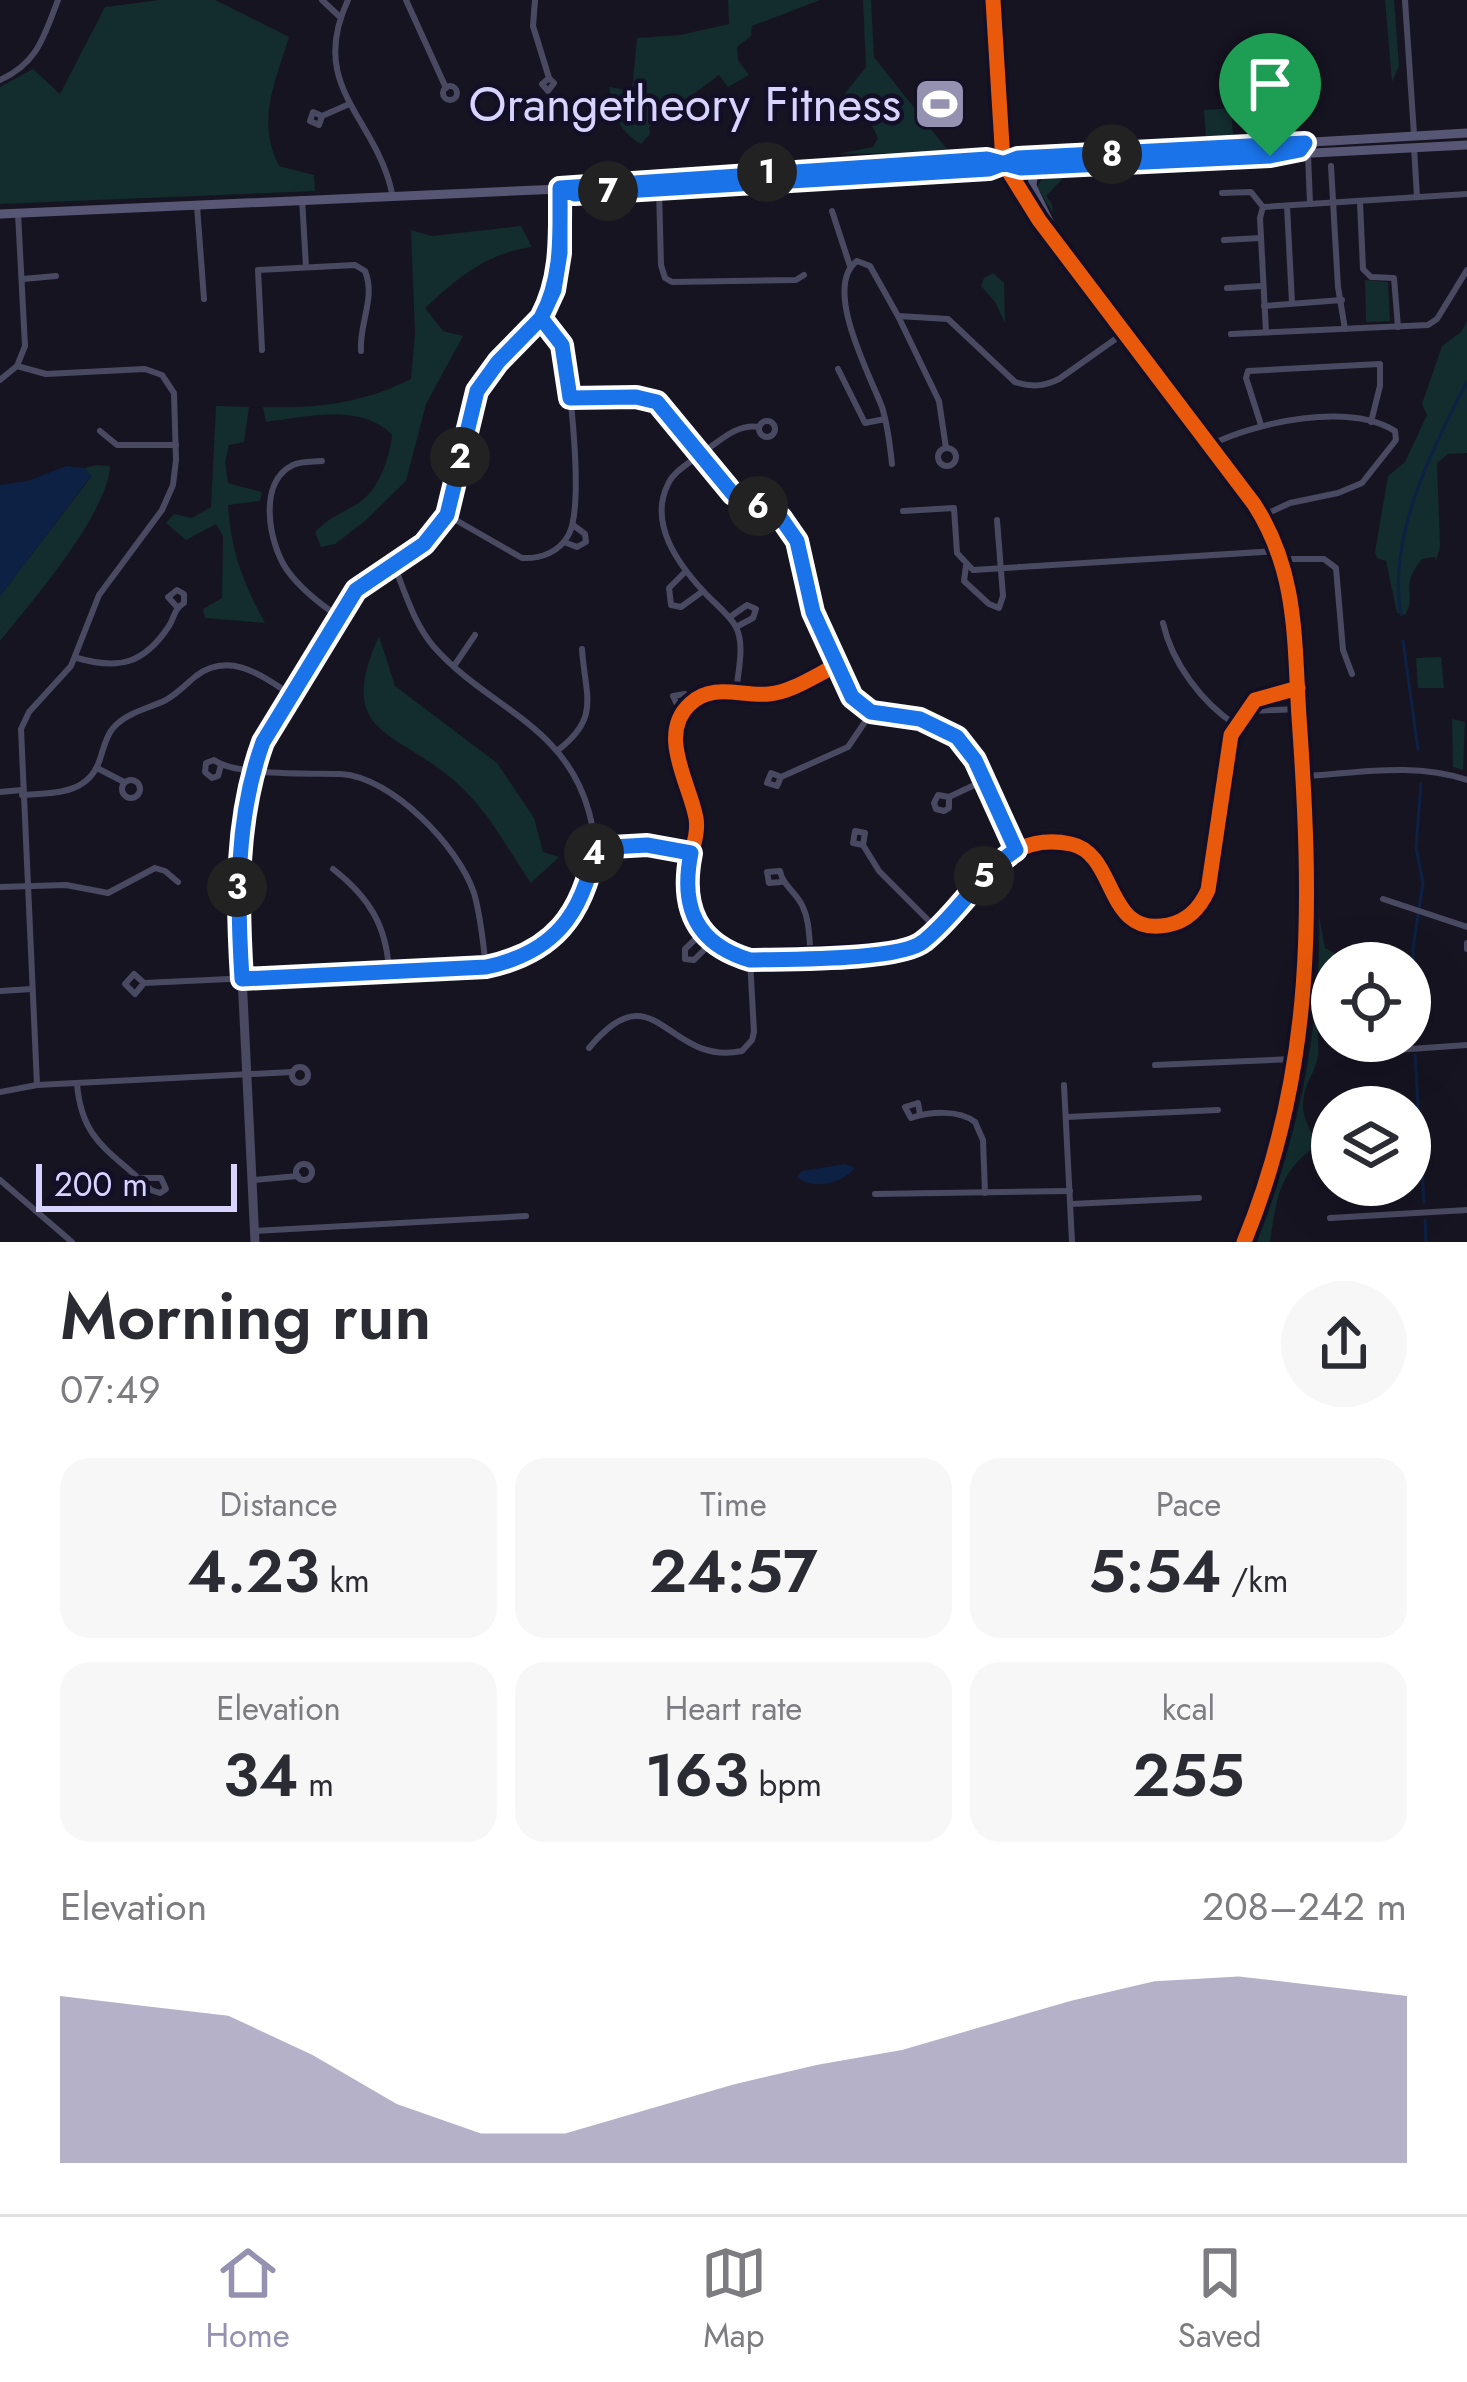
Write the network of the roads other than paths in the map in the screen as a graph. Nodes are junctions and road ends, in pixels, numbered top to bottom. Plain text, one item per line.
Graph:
1 (58, 0) edge
2 (322, 0) edge
3 (348, 0) edge
4 (406, 0) edge
5 (535, 0) edge
6 (993, 0) edge
7 (1405, 0) edge
8 (340, 16) junction
9 (549, 78) dead end
10 (0, 80) edge
11 (446, 88) dead end
12 (347, 105) junction
13 (322, 116) dead end
14 (1467, 134) edge
15 (1414, 141) junction
16 (1467, 145) edge
17 (1306, 148) junction
18 (1163, 156) junction
19 (1004, 162) junction
20 (1046, 166) junction
21 (1330, 166) dead end
22 (826, 168) junction
23 (626, 181) junction
24 (780, 182) junction
25 (560, 188) junction
26 (659, 188) junction
27 (1222, 193) dead end
28 (392, 194) junction
29 (1467, 194) edge
30 (1417, 197) junction
31 (302, 199) junction
32 (1360, 201) junction
33 (1333, 203) junction
34 (1310, 204) junction
35 (196, 206) junction
36 (1287, 206) junction
37 (1263, 207) junction
38 (832, 211) dead end
39 (18, 213) junction
40 (0, 214) edge
41 (1261, 238) junction
42 (1225, 241) dead end
43 (1062, 249) junction
44 (850, 266) junction
45 (306, 267) junction
46 (1467, 270) edge
47 (804, 275) dead end
48 (56, 276) dead end
49 (22, 279) junction
50 (1262, 286) junction
51 (1228, 288) dead end
52 (204, 299) dead end
53 (1342, 301) junction
54 (1292, 303) junction
55 (1264, 306) junction
56 (898, 316) junction
57 (541, 318) junction
58 (1398, 327) junction
59 (1345, 329) junction
60 (1266, 332) junction
61 (1124, 334) junction
62 (1231, 334) dead end
63 (262, 350) dead end
64 (361, 351) dead end
65 (17, 366) junction
66 (838, 368) dead end
67 (0, 380) edge
68 (570, 398) junction
69 (885, 419) junction
70 (1371, 422) junction
71 (1261, 425) junction
72 (760, 427) dead end
73 (100, 431) dead end
74 (176, 445) junction
75 (1210, 445) junction
76 (946, 448) dead end
77 (702, 453) junction
78 (322, 461) dead end
79 (892, 464) dead end
80 (903, 511) dead end
81 (447, 515) junction
82 (1262, 516) junction
83 (997, 520) dead end
84 (573, 525) junction
85 (564, 542) junction
86 (1281, 555) junction
87 (394, 564) junction
88 (966, 566) junction
89 (1001, 569) junction
90 (686, 571) junction
91 (703, 591) junction
92 (177, 607) dead end
93 (338, 616) junction
94 (729, 618) junction
95 (1163, 623) dead end
96 (736, 627) junction
97 (475, 635) dead end
98 (582, 649) dead end
99 (76, 658) junction
100 (837, 665) junction
101 (454, 666) junction
102 (1352, 674) dead end
103 (1298, 688) junction
104 (736, 692) junction
105 (290, 694) junction
106 (693, 701) junction
107 (1299, 709) junction
108 (1249, 710) junction
109 (871, 712) junction
110 (682, 714) junction
111 (1236, 725) junction
112 (558, 750) junction
113 (221, 765) dead end
114 (98, 767) junction
115 (254, 769) junction
116 (1304, 776) junction
117 (781, 777) dead end
118 (985, 780) junction
119 (1467, 780) edge
120 (124, 782) dead end
121 (0, 792) edge
122 (22, 793) junction
123 (949, 797) dead end
124 (863, 845) dead end
125 (595, 848) junction
126 (1016, 850) junction
127 (691, 853) junction
128 (333, 869) dead end
129 (782, 881) dead end
130 (178, 882) dead end
131 (27, 886) junction
132 (0, 887) edge
133 (1383, 899) dead end
134 (1467, 927) edge
135 (937, 929) junction
136 (811, 957) junction
137 (750, 960) junction
138 (486, 967) junction
139 (389, 972) junction
140 (242, 979) junction
141 (144, 983) dead end
142 (32, 989) junction
143 (0, 991) edge
144 (1467, 1046) edge
145 (589, 1048) dead end
146 (1431, 1048) edge
147 (1297, 1058) junction
148 (1155, 1065) dead end
149 (246, 1072) junction
150 (292, 1072) dead end
151 (77, 1084) junction
152 (37, 1085) junction
153 (1064, 1085) dead end
154 (0, 1092) edge
155 (1218, 1110) dead end
156 (920, 1114) dead end
157 (1066, 1117) junction
158 (298, 1176) dead end
159 (141, 1178) dead end
160 (0, 1180) edge
161 (252, 1180) junction
162 (1070, 1190) junction
163 (985, 1193) junction
164 (875, 1194) dead end
165 (1199, 1198) dead end
166 (1070, 1204) junction
167 (1467, 1210) edge
168 (526, 1216) dead end
169 (1330, 1218) dead end
170 (254, 1236) edge
171 (72, 1242) edge
172 (1072, 1242) edge
173 (1244, 1242) edge

1 - 10 street
2 - 8 street
3 - 8 street
4 - 11 street
5 - 9 street
6 - 19 street
7 - 15 street
8 - 12 street
12 - 13 street
12 - 28 street
14 - 15 main road
15 - 16 main road
15 - 17 main road
15 - 30 street
17 - 18 main road
17 - 18 main road
17 - 34 street
18 - 19 main road
18 - 20 main road
19 - 20 main road
19 - 22 main road
19 - 24 main road
19 - 43 street
20 - 43 main road
21 - 33 street
22 - 23 main road
22 - 24 main road
23 - 25 main road
23 - 26 main road
24 - 26 main road
25 - 26 main road
25 - 28 main road
25 - 57 street
26 - 47 street
27 - 37 street
28 - 31 main road
29 - 30 street
30 - 32 street
31 - 35 main road
31 - 45 street
32 - 33 street
32 - 58 street
33 - 34 street
33 - 53 street
34 - 36 street
35 - 39 main road
35 - 52 street
36 - 37 street
36 - 54 street
37 - 41 street
38 - 44 street
39 - 40 main road
39 - 49 street
41 - 42 street
41 - 50 street
43 - 61 street
44 - 56 street
44 - 69 street
45 - 63 street
45 - 64 street
46 - 58 street
48 - 49 street
49 - 65 street
50 - 51 street
50 - 55 street
53 - 54 street
53 - 59 street
54 - 55 street
55 - 60 street
56 - 61 street
56 - 76 street
57 - 68 street
57 - 81 street
58 - 59 street
59 - 60 street
60 - 62 street
61 - 75 street
65 - 67 street
65 - 74 street
66 - 69 street
68 - 77 street
68 - 84 street
69 - 79 street
70 - 71 street
70 - 71 street
70 - 82 street
71 - 75 street
72 - 77 street
73 - 74 street
74 - 99 street
75 - 82 street
77 - 90 street
77 - 100 street
78 - 93 street
80 - 88 street
81 - 85 street
81 - 87 street
82 - 86 street
83 - 89 street
84 - 85 street
84 - 85 street
86 - 89 street
86 - 102 street
86 - 103 street
87 - 93 street
87 - 101 street
88 - 89 street
88 - 89 street
90 - 91 street
90 - 91 street
91 - 94 street
92 - 99 street
93 - 105 street
94 - 96 street
94 - 96 street
95 - 111 street
96 - 104 street
97 - 101 street
98 - 112 street
99 - 122 street
100 - 104 street
100 - 109 street
101 - 112 street
103 - 107 street
103 - 108 street
104 - 106 street
105 - 114 street
105 - 115 street
106 - 110 street
106 - 110 street
107 - 108 street
107 - 116 street
108 - 111 street
109 - 117 street
109 - 118 street
110 - 127 street
111 - 126 street
112 - 125 street
113 - 115 street
114 - 120 street
114 - 122 street
115 - 138 street
115 - 140 street
116 - 119 street
116 - 147 street
118 - 123 street
118 - 126 street
121 - 122 street
122 - 131 street
124 - 135 street
125 - 127 street
125 - 138 street
126 - 135 street
127 - 137 street
128 - 139 street
129 - 136 street
130 - 131 street
131 - 132 street
131 - 142 street
133 - 134 street
135 - 136 street
136 - 137 street
137 - 145 street
138 - 139 street
139 - 140 street
140 - 141 street
140 - 149 street
142 - 143 street
142 - 152 street
144 - 146 street
147 - 148 street
147 - 173 street
149 - 150 street
149 - 151 street
149 - 161 street
151 - 152 street
151 - 159 street
152 - 154 street
153 - 157 street
155 - 157 street
156 - 163 street
157 - 162 street
158 - 161 street
160 - 171 street
161 - 170 street
162 - 163 street
162 - 166 street
163 - 164 street
165 - 166 street
166 - 172 street
167 - 169 street
168 - 170 street

